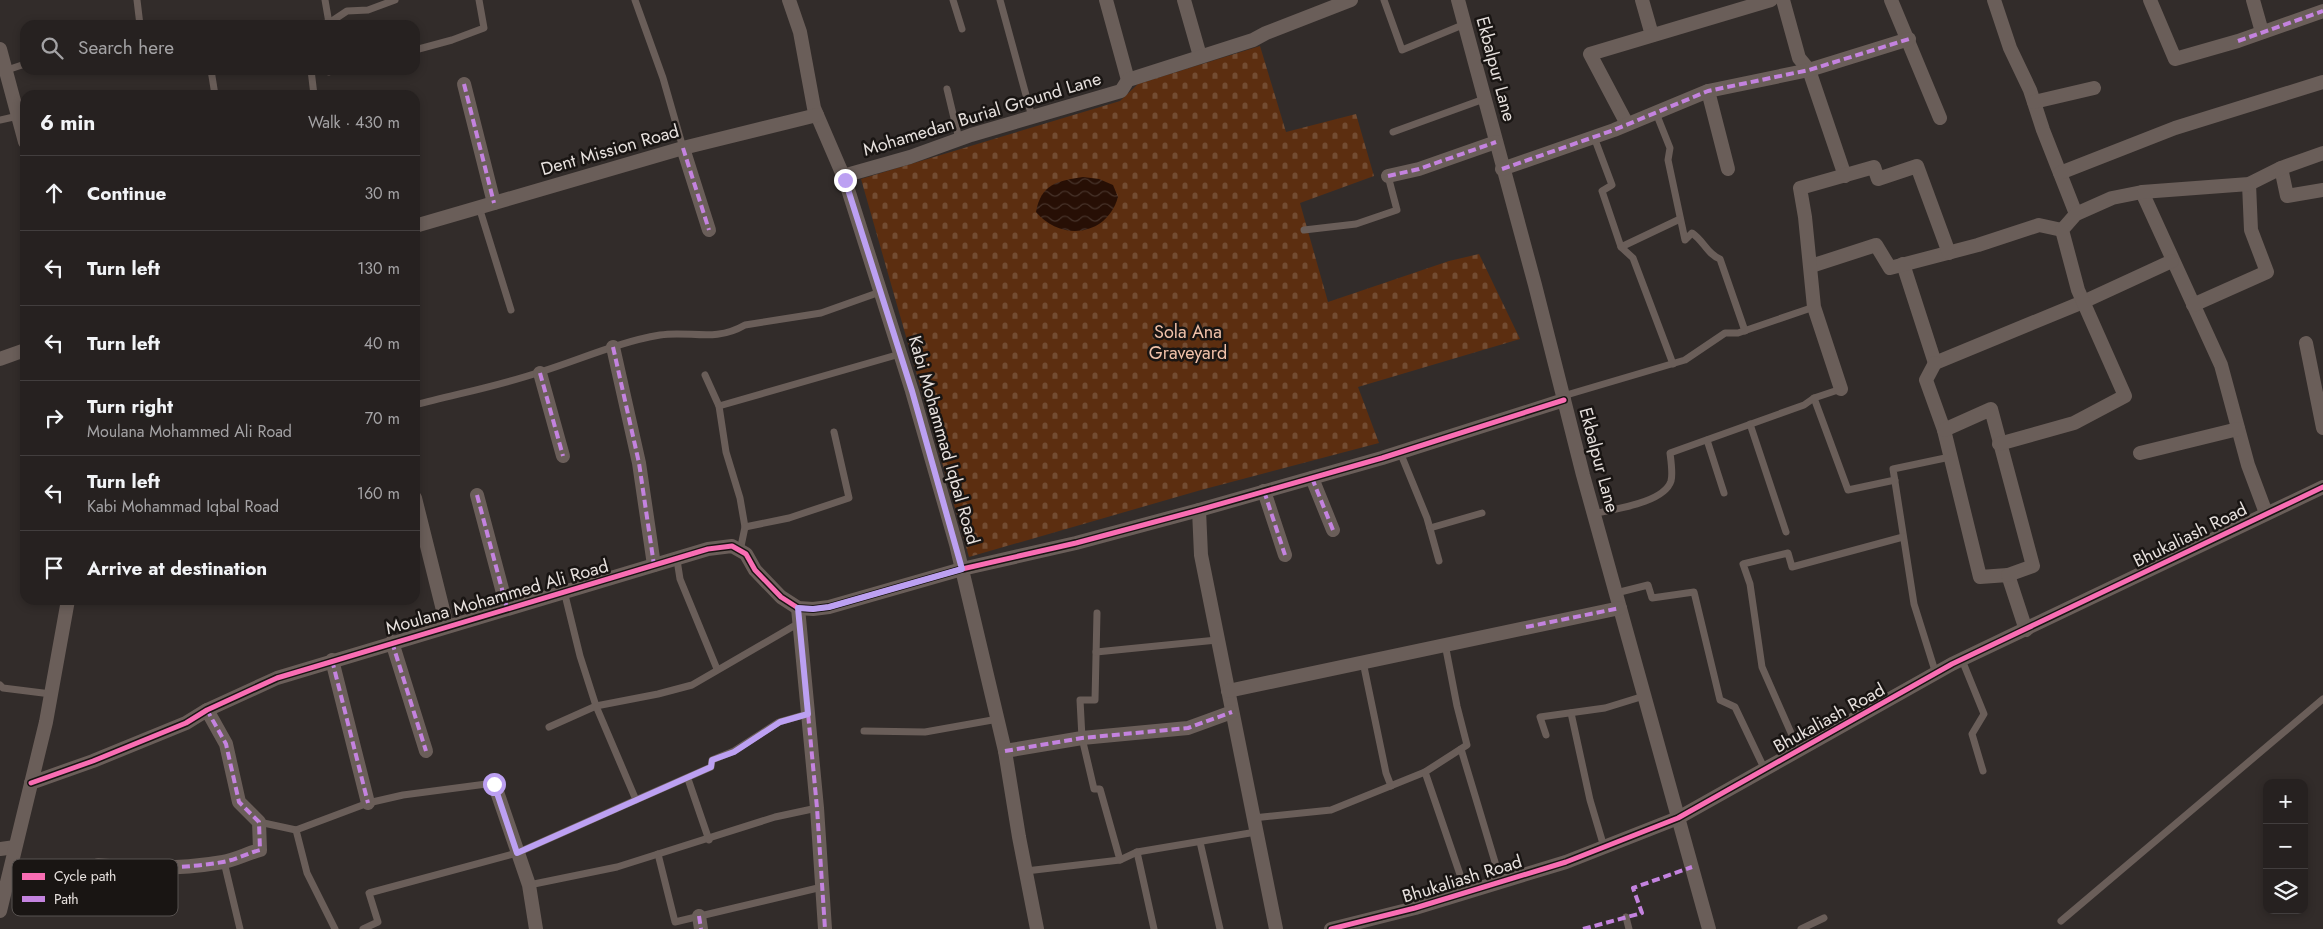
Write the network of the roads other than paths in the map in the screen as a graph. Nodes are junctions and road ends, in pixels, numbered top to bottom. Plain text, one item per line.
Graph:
1 (137, 0) edge
2 (325, 0) edge
3 (395, 0) edge
4 (479, 0) edge
5 (635, 0) edge
6 (789, 0) edge
7 (953, 0) edge
8 (1000, 0) edge
9 (1106, 0) edge
10 (1184, 0) edge
11 (1351, 0) edge
12 (1384, 0) edge
13 (1458, 0) edge
14 (1642, 0) edge
15 (1771, 0) edge
16 (1783, 0) edge
17 (1891, 0) edge
18 (1994, 0) edge
19 (2150, 0) edge
20 (2253, 0) edge
21 (1333, 3) edge
22 (1731, 6) edge
23 (2323, 11) edge
24 (139, 20) edge
25 (328, 20) edge
26 (334, 20) edge
27 (1465, 24) junction
28 (962, 29) dead end
29 (2262, 32) junction
30 (1652, 35) junction
31 (1909, 39) junction
32 (0, 49) edge
33 (420, 49) edge
34 (1200, 56) junction
35 (20, 66) edge
36 (7, 70) junction
37 (1809, 70) junction
38 (212, 75) edge
39 (312, 75) edge
40 (1128, 80) junction
41 (2323, 82) edge
42 (464, 84) dead end
43 (947, 88) dead end
44 (2094, 88) dead end
45 (214, 90) edge
46 (313, 90) edge
47 (1708, 91) junction
48 (1484, 99) junction
49 (2034, 102) junction
50 (1656, 113) junction
51 (817, 115) junction
52 (18, 116) junction
53 (1032, 117) junction
54 (1940, 118) dead end
55 (0, 120) edge
56 (20, 123) edge
57 (1627, 124) junction
58 (1393, 132) dead end
59 (1594, 137) junction
60 (959, 139) junction
61 (1496, 142) junction
62 (683, 148) junction
63 (2323, 153) edge
64 (2281, 168) junction
65 (1502, 169) junction
66 (1728, 169) dead end
67 (2060, 173) junction
68 (843, 176) junction
69 (1388, 176) joint
70 (1844, 176) junction
71 (2249, 184) junction
72 (2323, 190) edge
73 (2142, 192) junction
74 (494, 203) junction
75 (478, 207) junction
76 (2076, 214) junction
77 (1680, 219) junction
78 (420, 224) edge
79 (709, 230) dead end
80 (1304, 230) dead end
81 (2062, 230) junction
82 (1621, 247) junction
83 (1949, 252) junction
84 (2172, 261) junction
85 (1904, 264) junction
86 (1810, 266) junction
87 (880, 292) junction
88 (2083, 302) junction
89 (2193, 305) junction
90 (1814, 307) junction
91 (512, 310) dead end
92 (1745, 331) junction
93 (2306, 343) dead end
94 (613, 347) junction
95 (20, 352) edge
96 (900, 354) junction
97 (0, 359) edge
98 (1935, 363) junction
99 (1673, 364) junction
100 (540, 373) junction
101 (705, 375) dead end
102 (1841, 389) joint
103 (1563, 398) junction
104 (1814, 398) junction
105 (420, 404) edge
106 (720, 406) junction
107 (1750, 424) junction
108 (2323, 428) edge
109 (2238, 429) junction
110 (1944, 430) junction
111 (834, 432) dead end
112 (1707, 440) junction
113 (1999, 444) junction
114 (1400, 452) junction
115 (2140, 453) dead end
116 (563, 456) dead end
117 (1950, 457) junction
118 (1312, 478) junction
119 (1895, 480) junction
120 (2323, 487) edge
121 (1264, 491) junction
122 (1724, 493) dead end
123 (477, 495) dead end
124 (1199, 510) junction
125 (1482, 513) dead end
126 (2266, 513) junction
127 (1593, 514) junction
128 (420, 518) edge
129 (745, 527) junction
130 (1430, 528) junction
131 (1333, 530) dead end
132 (1786, 532) dead end
133 (1903, 537) junction
134 (740, 551) junction
135 (1285, 555) dead end
136 (677, 560) junction
137 (1439, 561) dead end
138 (654, 565) junction
139 (962, 569) junction
140 (2008, 575) junction
141 (564, 591) junction
142 (1616, 593) junction
143 (67, 605) edge
144 (507, 608) junction
145 (798, 608) junction
146 (1620, 608) junction
147 (1097, 613) dead end
148 (799, 623) junction
149 (447, 626) junction
150 (2026, 630) junction
151 (1217, 640) junction
152 (392, 642) junction
153 (1445, 644) junction
154 (1096, 652) junction
155 (332, 660) junction
156 (1962, 660) junction
157 (1362, 662) junction
158 (717, 669) junction
159 (1936, 674) junction
160 (0, 685) edge
161 (1228, 691) junction
162 (51, 694) junction
163 (1644, 696) junction
164 (2323, 699) edge
165 (596, 706) junction
166 (207, 710) junction
167 (1232, 712) junction
168 (1571, 713) junction
169 (808, 714) junction
170 (998, 719) junction
171 (549, 728) dead end
172 (864, 731) dead end
173 (1546, 735) dead end
174 (1082, 738) junction
175 (1461, 749) junction
176 (426, 751) dead end
177 (1005, 751) junction
178 (1799, 751) junction
179 (1765, 770) junction
180 (1983, 771) dead end
181 (1425, 772) junction
182 (688, 779) junction
183 (31, 783) junction
184 (494, 784) joint
185 (1391, 786) junction
186 (636, 800) junction
187 (368, 803) junction
188 (817, 808) junction
189 (1253, 818) junction
190 (1678, 818) junction
191 (259, 822) junction
192 (296, 830) junction
193 (1256, 832) junction
194 (709, 840) junction
195 (1200, 842) junction
196 (15, 847) junction
197 (1604, 847) junction
198 (0, 849) edge
199 (1137, 852) junction
200 (517, 853) junction
201 (658, 854) junction
202 (12, 859) edge
203 (12, 860) edge
204 (1120, 860) junction
205 (224, 862) junction
206 (178, 865) edge
207 (1026, 871) junction
208 (1501, 882) junction
209 (529, 885) junction
210 (822, 887) junction
211 (1466, 892) junction
212 (0, 911) edge
213 (1626, 917) dead end
214 (1824, 918) dead end
215 (2061, 921) dead end
216 (700, 923) edge
217 (240, 929) edge
218 (335, 929) edge
219 (363, 929) edge
220 (536, 929) edge
221 (825, 929) edge
222 (1037, 929) edge
223 (1154, 929) edge
224 (1220, 929) edge
225 (1276, 929) edge
226 (1331, 929) edge
227 (1630, 929) edge
228 (1709, 929) edge
229 (1801, 929) edge

1 - 24 lane
2 - 25 lane
3 - 26 lane
4 - 33 lane
5 - 62 lane
6 - 51 street, Kabi Mohammad Iqbal Road
7 - 28 lane
8 - 53 lane
9 - 40 street
10 - 34 street
11 - 21 street, Mohamedan Burial Ground Lane
12 - 27 lane
13 - 27 street, Ekbalpur Lane
14 - 30 street
15 - 22 street
16 - 37 street
17 - 31 street
18 - 49 street
19 - 29 street
20 - 29 street
21 - 34 street, Mohamedan Burial Ground Lane
22 - 30 street
23 - 29 street
27 - 48 street, Ekbalpur Lane
30 - 57 street
31 - 37 street
31 - 54 street
32 - 36 street
34 - 40 street, Mohamedan Burial Ground Lane
35 - 36 lane
36 - 52 street
37 - 47 street
37 - 70 street
38 - 45 lane
39 - 46 lane
40 - 53 street, Mohamedan Burial Ground Lane
41 - 67 street
42 - 74 street
43 - 60 lane
44 - 49 street
47 - 50 street
47 - 66 street
48 - 58 lane
48 - 61 street, Ekbalpur Lane
49 - 67 street
50 - 57 street
50 - 77 lane
51 - 62 street, Dent Mission Road
51 - 68 street, Kabi Mohammad Iqbal Road
52 - 55 lane
52 - 56 street
53 - 60 street, Mohamedan Burial Ground Lane
57 - 59 street
59 - 65 street
59 - 82 lane
60 - 68 street, Mohamedan Burial Ground Lane
61 - 65 street, Ekbalpur Lane
61 - 69 street
62 - 74 street, Dent Mission Road
62 - 79 street
63 - 64 street
64 - 71 street
64 - 72 street
65 - 103 street, Ekbalpur Lane
67 - 76 street
68 - 87 street, Kabi Mohammad Iqbal Road
69 - 80 lane
70 - 83 street
70 - 86 street
71 - 73 street
71 - 89 street
73 - 76 street
73 - 84 street
74 - 75 street, Dent Mission Road
75 - 78 street, Dent Mission Road
75 - 91 lane
76 - 81 street
77 - 82 lane
77 - 92 lane
81 - 83 street
81 - 88 street
82 - 99 lane
83 - 85 street
84 - 88 street
84 - 89 street
85 - 86 street
85 - 98 street
86 - 90 street
87 - 94 lane
87 - 96 street, Kabi Mohammad Iqbal Road
88 - 98 street
88 - 113 street
89 - 109 street
90 - 92 lane
90 - 102 street
92 - 99 lane
93 - 108 street
94 - 100 lane
94 - 138 street
95 - 97 street
96 - 106 lane
96 - 139 street, Kabi Mohammad Iqbal Road
98 - 110 street
99 - 103 lane
100 - 105 lane
100 - 116 street
101 - 106 lane
102 - 104 lane
103 - 114 street
103 - 127 street, Ekbalpur Lane
104 - 107 lane
104 - 119 lane
106 - 129 lane
107 - 112 lane
107 - 132 lane
109 - 115 street
109 - 126 street
110 - 113 street
110 - 117 street
111 - 129 lane
112 - 122 lane
112 - 127 lane
113 - 140 street
114 - 118 street
114 - 130 lane
117 - 119 lane
117 - 140 street
118 - 121 street
118 - 131 street
119 - 133 lane
120 - 126 street, Bhukaliash Road
121 - 124 street
121 - 135 street
123 - 144 street
124 - 139 street
124 - 151 street
125 - 130 lane
126 - 150 street, Bhukaliash Road
127 - 142 street, Ekbalpur Lane
128 - 149 street
129 - 134 lane
130 - 137 lane
133 - 159 lane
133 - 178 lane
134 - 136 street, Moulana Mohammed Ali Road
134 - 145 street
136 - 138 street, Moulana Mohammed Ali Road
136 - 158 lane
138 - 141 street, Moulana Mohammed Ali Road
139 - 145 street
139 - 170 street, Kabi Mohammad Iqbal Road
140 - 150 street
141 - 144 street, Moulana Mohammed Ali Road
141 - 165 lane
142 - 146 street, Ekbalpur Lane
142 - 179 lane
143 - 162 street
144 - 149 street, Moulana Mohammed Ali Road
145 - 148 street
146 - 153 street
146 - 163 street, Ekbalpur Lane
147 - 154 lane
148 - 158 lane
148 - 169 street
149 - 152 street, Moulana Mohammed Ali Road
150 - 156 street, Bhukaliash Road
151 - 154 lane
151 - 161 street
152 - 155 street, Moulana Mohammed Ali Road
152 - 176 street
153 - 157 street
153 - 175 lane
154 - 174 lane
155 - 166 street, Moulana Mohammed Ali Road
155 - 187 street
156 - 159 street, Bhukaliash Road
156 - 180 lane
157 - 161 street
157 - 185 lane
158 - 165 lane
159 - 178 street, Bhukaliash Road
160 - 162 lane
161 - 167 street
162 - 183 street
163 - 168 lane
163 - 190 street, Ekbalpur Lane
164 - 215 lane
165 - 171 lane
165 - 186 lane
166 - 183 street, Moulana Mohammed Ali Road
166 - 191 street
167 - 174 street
167 - 189 street
168 - 173 lane
168 - 197 lane
169 - 182 lane
169 - 188 street
170 - 172 lane
170 - 177 street, Kabi Mohammad Iqbal Road
174 - 177 street
174 - 204 lane
175 - 181 lane
175 - 208 lane
177 - 207 street, Kabi Mohammad Iqbal Road
178 - 179 street, Bhukaliash Road
179 - 190 street, Bhukaliash Road
181 - 185 lane
181 - 211 lane
182 - 186 lane
182 - 194 lane
183 - 196 street
184 - 187 lane
184 - 200 street
185 - 189 lane
186 - 200 lane
187 - 192 lane
188 - 194 lane
188 - 210 street
189 - 193 street
190 - 197 street, Bhukaliash Road
190 - 228 street, Ekbalpur Lane
191 - 192 lane
191 - 205 street
192 - 218 lane
193 - 195 lane
193 - 225 street
194 - 201 lane
195 - 199 lane
195 - 224 lane
196 - 198 street
196 - 202 street
197 - 208 street, Bhukaliash Road
199 - 204 lane
199 - 223 lane
200 - 209 street
200 - 219 lane
201 - 209 lane
201 - 216 lane
203 - 212 street
204 - 207 lane
205 - 206 street
205 - 217 lane
207 - 222 street, Kabi Mohammad Iqbal Road
208 - 211 street, Bhukaliash Road
209 - 220 street
210 - 216 lane
210 - 221 street
211 - 226 street, Bhukaliash Road
213 - 227 lane
214 - 229 lane

